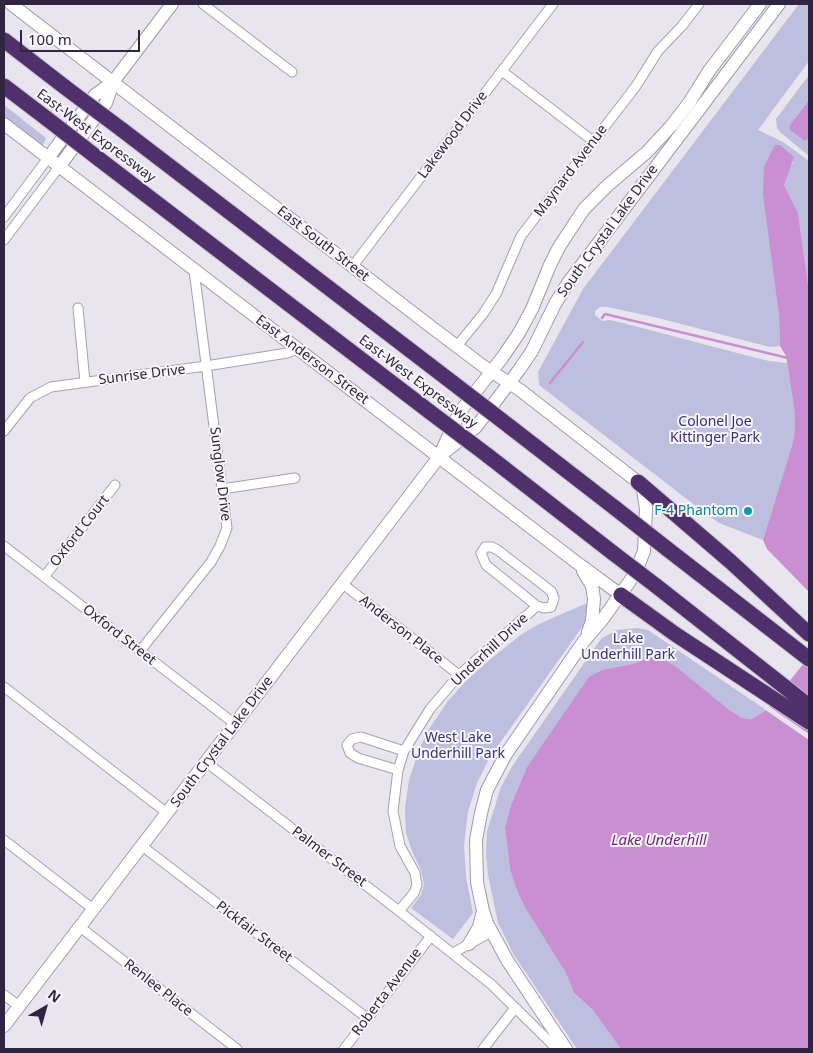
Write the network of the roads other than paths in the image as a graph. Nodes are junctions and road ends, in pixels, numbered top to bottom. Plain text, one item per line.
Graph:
1 (11, 4) edge
2 (172, 4) edge
3 (202, 4) edge
4 (553, 4) edge
5 (699, 4) edge
6 (760, 4) edge
7 (779, 4) edge
8 (4, 40) edge
9 (502, 70) junction
10 (292, 72) dead end
11 (113, 82) junction
12 (4, 86) edge
13 (4, 124) edge
14 (593, 141) junction
15 (48, 158) junction
16 (59, 167) junction
17 (4, 217) edge
18 (4, 240) edge
19 (352, 267) junction
20 (194, 270) junction
21 (78, 308) dead end
22 (457, 346) junction
23 (297, 349) junction
24 (206, 366) junction
25 (490, 371) junction
26 (85, 382) junction
27 (510, 383) junction
28 (4, 431) edge
29 (439, 457) junction
30 (295, 478) dead end
31 (638, 482) junction
32 (115, 485) dead end
33 (222, 489) junction
34 (4, 546) edge
35 (576, 562) junction
36 (44, 577) junction
37 (343, 584) junction
38 (621, 594) junction
39 (537, 606) junction
40 (809, 634) edge
41 (584, 641) junction
42 (140, 651) junction
43 (803, 654) edge
44 (459, 675) junction
45 (4, 687) edge
46 (809, 706) edge
47 (809, 722) edge
48 (235, 724) junction
49 (404, 751) junction
50 (206, 762) junction
51 (398, 770) junction
52 (167, 813) junction
53 (4, 840) edge
54 (142, 846) junction
55 (93, 909) junction
56 (399, 911) junction
57 (483, 911) junction
58 (80, 927) junction
59 (491, 932) junction
60 (431, 936) junction
61 (469, 944) junction
62 (453, 953) junction
63 (4, 995) edge
64 (19, 1006) junction
65 (515, 1008) junction
66 (367, 1018) junction
67 (4, 1026) edge
68 (237, 1049) edge
69 (344, 1049) edge
70 (483, 1049) edge
71 (557, 1049) edge
72 (566, 1049) edge

1 - 11 main road, East South Street
2 - 11 main road
3 - 10 street
4 - 9 street, Lakewood Drive
5 - 14 street, Maynard Avenue
6 - 25 main road, South Crystal Lake Drive
7 - 27 main road, South Crystal Lake Drive
8 - 43 highway, East-West Expressway, bridge
9 - 14 street
9 - 19 street, Lakewood Drive
11 - 15 main road
11 - 16 main road
11 - 19 main road, East South Street
12 - 46 highway, East-West Expressway, bridge
13 - 15 main road, East Anderson Street
14 - 22 street, Maynard Avenue
15 - 16 main road, East Anderson Street
15 - 17 street
16 - 18 street
16 - 20 main road, East Anderson Street
19 - 22 main road, East South Street
20 - 23 main road, East Anderson Street
20 - 24 street, Sunglow Drive
21 - 26 street
22 - 25 main road, East South Street
23 - 24 street, Sunrise Drive
23 - 29 main road, East Anderson Street
24 - 26 street, Sunrise Drive
24 - 33 street, Sunglow Drive
25 - 27 main road, East South Street
25 - 29 main road, South Crystal Lake Drive
26 - 28 street, Sunrise Drive
27 - 29 main road, South Crystal Lake Drive
27 - 31 main road, East South Street
29 - 35 main road, East Anderson Street
29 - 37 main road, South Crystal Lake Drive
30 - 33 street
31 - 38 main road
31 - 40 highway
32 - 36 street, Oxford Court
33 - 42 street, Sunglow Drive
34 - 36 street, Oxford Street
35 - 38 main road, East Anderson Street
35 - 41 main road
36 - 42 street, Oxford Street
37 - 44 street, Anderson Place
37 - 48 main road, South Crystal Lake Drive
38 - 41 main road
38 - 47 highway
39 - 39 street, Underhill Drive
39 - 44 street, Underhill Drive
41 - 57 main road
42 - 48 street, Oxford Street
44 - 49 street, Underhill Drive
45 - 52 street
48 - 50 main road, South Crystal Lake Drive
49 - 51 street, Underhill Drive
49 - 51 street
50 - 52 main road, South Crystal Lake Drive
50 - 56 street, Palmer Street
51 - 56 street, Underhill Drive
52 - 54 main road, South Crystal Lake Drive
53 - 55 street
54 - 55 main road, South Crystal Lake Drive
54 - 66 street, Pickfair Street
55 - 58 main road, South Crystal Lake Drive
56 - 60 street, Palmer Street
57 - 59 main road
57 - 61 main road
58 - 64 main road, South Crystal Lake Drive
58 - 68 street, Renlee Place
59 - 61 street
59 - 72 main road
60 - 62 street, Palmer Street
60 - 66 street, Roberta Avenue
61 - 62 street
62 - 65 street, Palmer Street
63 - 64 street
64 - 67 main road, South Crystal Lake Drive
65 - 70 street
65 - 71 street, Palmer Street
66 - 69 street, Roberta Avenue

